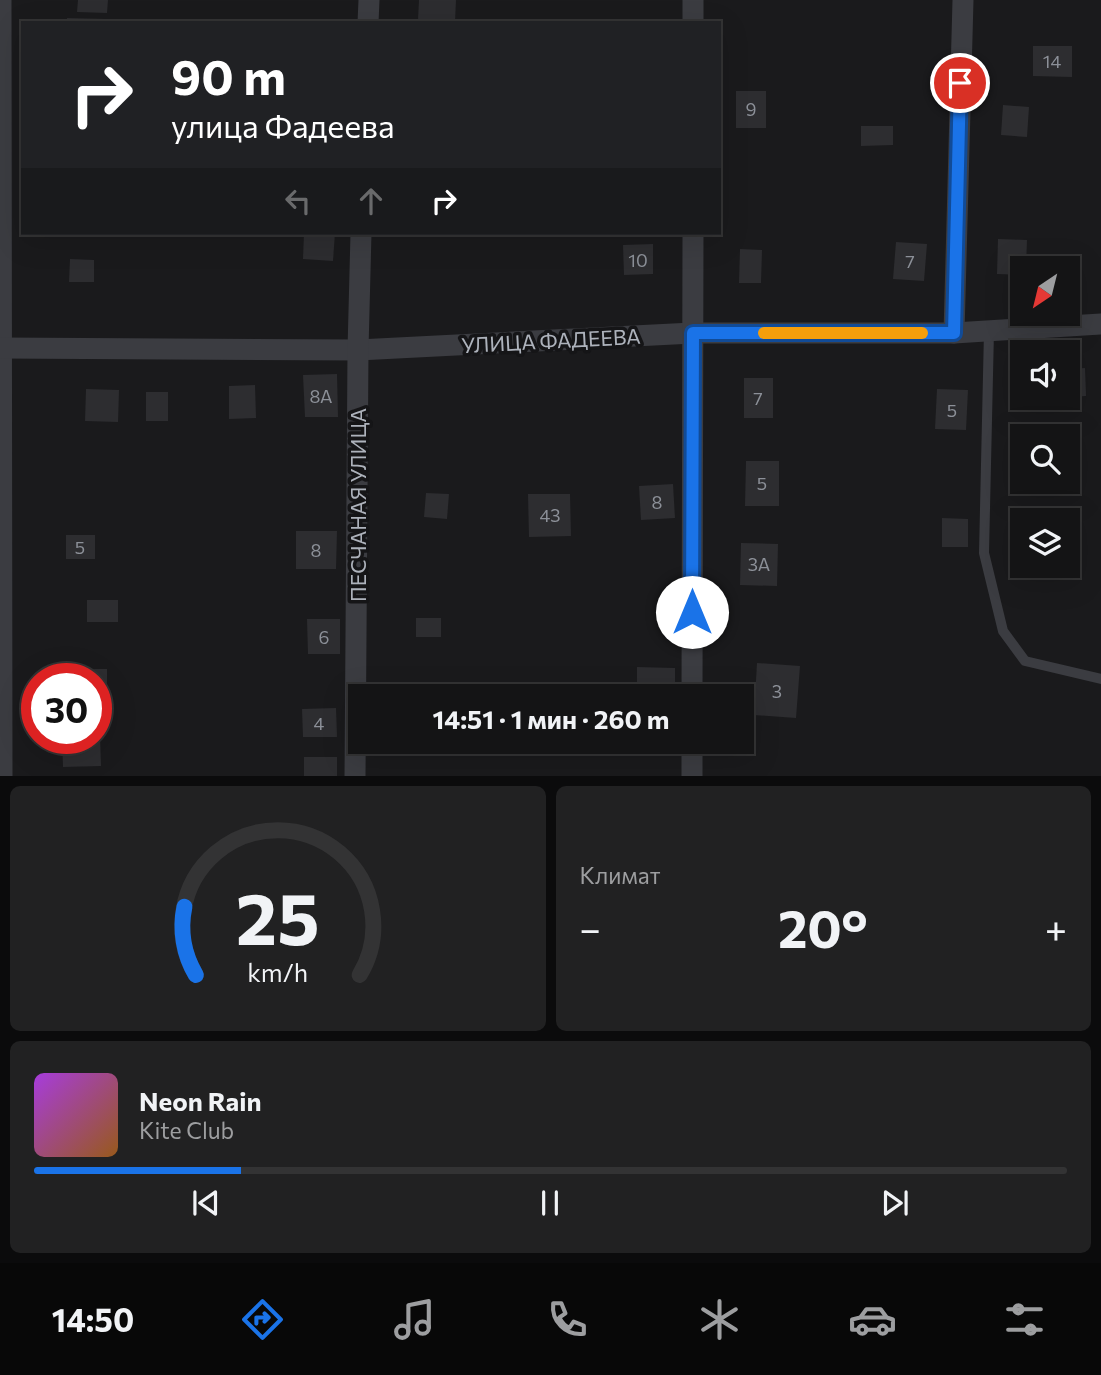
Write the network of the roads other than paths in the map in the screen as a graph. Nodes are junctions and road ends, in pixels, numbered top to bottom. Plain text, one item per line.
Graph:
1 (1, 0) edge
2 (369, 0) edge
3 (693, 0) edge
4 (963, 0) edge
5 (368, 21) edge
6 (693, 21) edge
7 (362, 235) edge
8 (693, 235) edge
9 (1101, 324) edge
10 (989, 331) junction
11 (693, 333) junction
12 (954, 333) junction
13 (1, 348) edge
14 (358, 350) junction
15 (1101, 679) edge
16 (692, 684) edge
17 (692, 754) edge
18 (2, 776) edge
19 (355, 776) edge
20 (692, 776) edge

1 - 13 street
2 - 5 street
3 - 6 street
4 - 12 street
7 - 14 street, ПЕСЧАНАЯ УЛИЦА
8 - 11 street
9 - 10 street, УЛИЦА ФАДЕЕВА
10 - 12 street, УЛИЦА ФАДЕЕВА
10 - 15 lane
11 - 12 street, УЛИЦА ФАДЕЕВА
11 - 14 street, УЛИЦА ФАДЕЕВА
11 - 16 street
13 - 14 street, УЛИЦА ФАДЕЕВА
13 - 18 street
14 - 19 street, ПЕСЧАНАЯ УЛИЦА
17 - 20 street

